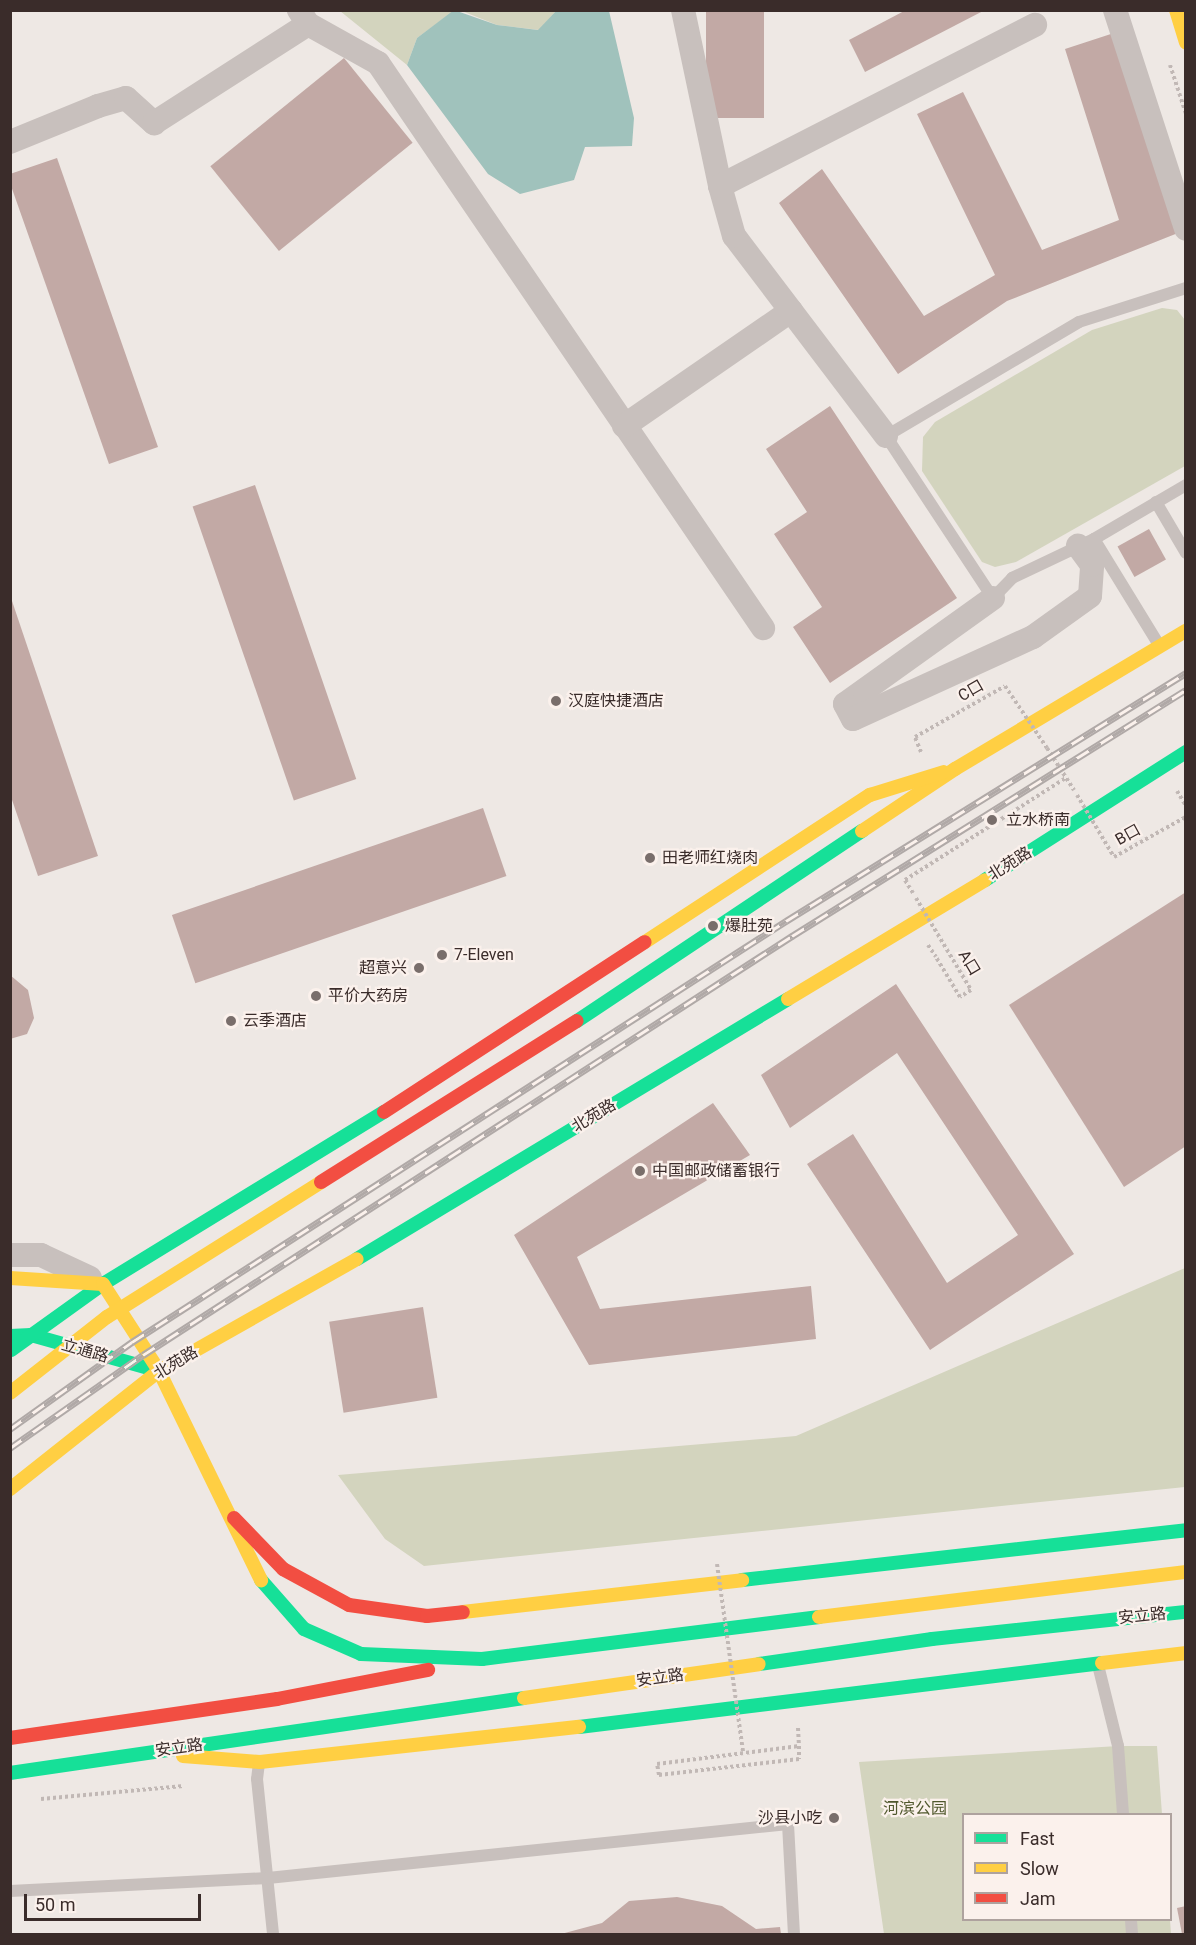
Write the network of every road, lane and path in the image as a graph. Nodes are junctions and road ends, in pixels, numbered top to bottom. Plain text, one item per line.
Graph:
1 (683, 10) edge
2 (1115, 10) edge
3 (1176, 10) edge
4 (303, 17) edge
5 (1035, 25) dead end
6 (1185, 43) edge
7 (10, 142) edge
8 (720, 186) junction
9 (1185, 229) edge
10 (1185, 288) edge
11 (791, 311) junction
12 (624, 426) junction
13 (886, 436) junction
14 (1185, 484) edge
15 (1156, 502) junction
16 (1086, 542) junction
17 (1185, 553) edge
18 (993, 598) junction
19 (762, 628) dead end
20 (1185, 631) edge
21 (1159, 645) junction
22 (915, 737) dead end
23 (1185, 752) edge
24 (955, 769) junction
25 (1066, 778) junction
26 (1185, 817) edge
27 (936, 957) dead end
28 (10, 1256) edge
29 (10, 1278) edge
30 (103, 1284) junction
31 (31, 1335) junction
32 (10, 1336) edge
33 (10, 1350) edge
34 (159, 1371) junction
35 (10, 1393) edge
36 (10, 1489) edge
37 (233, 1517) junction
38 (1185, 1530) edge
39 (717, 1564) dead end
40 (1185, 1572) edge
41 (1185, 1612) edge
42 (1185, 1653) edge
43 (482, 1659) junction
44 (1098, 1664) junction
45 (797, 1719) dead end
46 (10, 1738) edge
47 (799, 1746) junction
48 (743, 1752) junction
49 (136, 1754) junction
50 (260, 1761) junction
51 (10, 1773) edge
52 (1123, 1813) edge
53 (268, 1878) junction
54 (10, 1891) edge
55 (273, 1935) edge
56 (794, 1935) edge

1 - 8 street
2 - 9 street
3 - 6 main road
4 - 7 street
4 - 12 street
5 - 8 street
8 - 11 street
10 - 13 lane
11 - 12 street
11 - 13 street
12 - 19 street
13 - 18 lane
14 - 15 lane
15 - 16 lane
15 - 17 lane
16 - 18 lane
16 - 18 street
16 - 21 lane
20 - 21 main road
21 - 24 main road
22 - 25 path, C口, bridge
23 - 34 main road, 北苑路
24 - 30 main road
24 - 35 main road, bridge
25 - 26 path, B口, bridge
25 - 27 path, A口, bridge
28 - 30 street
29 - 30 main road
30 - 31 main road
30 - 34 main road
31 - 32 main road, 立通路
31 - 33 main road
31 - 34 main road, 立通路
34 - 36 main road, 北苑路
34 - 37 main road
37 - 38 main road
37 - 43 main road
39 - 48 path, bridge
40 - 43 main road
41 - 49 main road, 安立路
42 - 44 main road, 安立路
43 - 46 main road
44 - 50 main road, 安立路
44 - 52 lane
45 - 47 path
47 - 48 path
47 - 48 path
49 - 50 main road, 安立路
49 - 51 main road, 安立路
50 - 53 lane
53 - 54 lane
53 - 55 lane
53 - 56 lane

